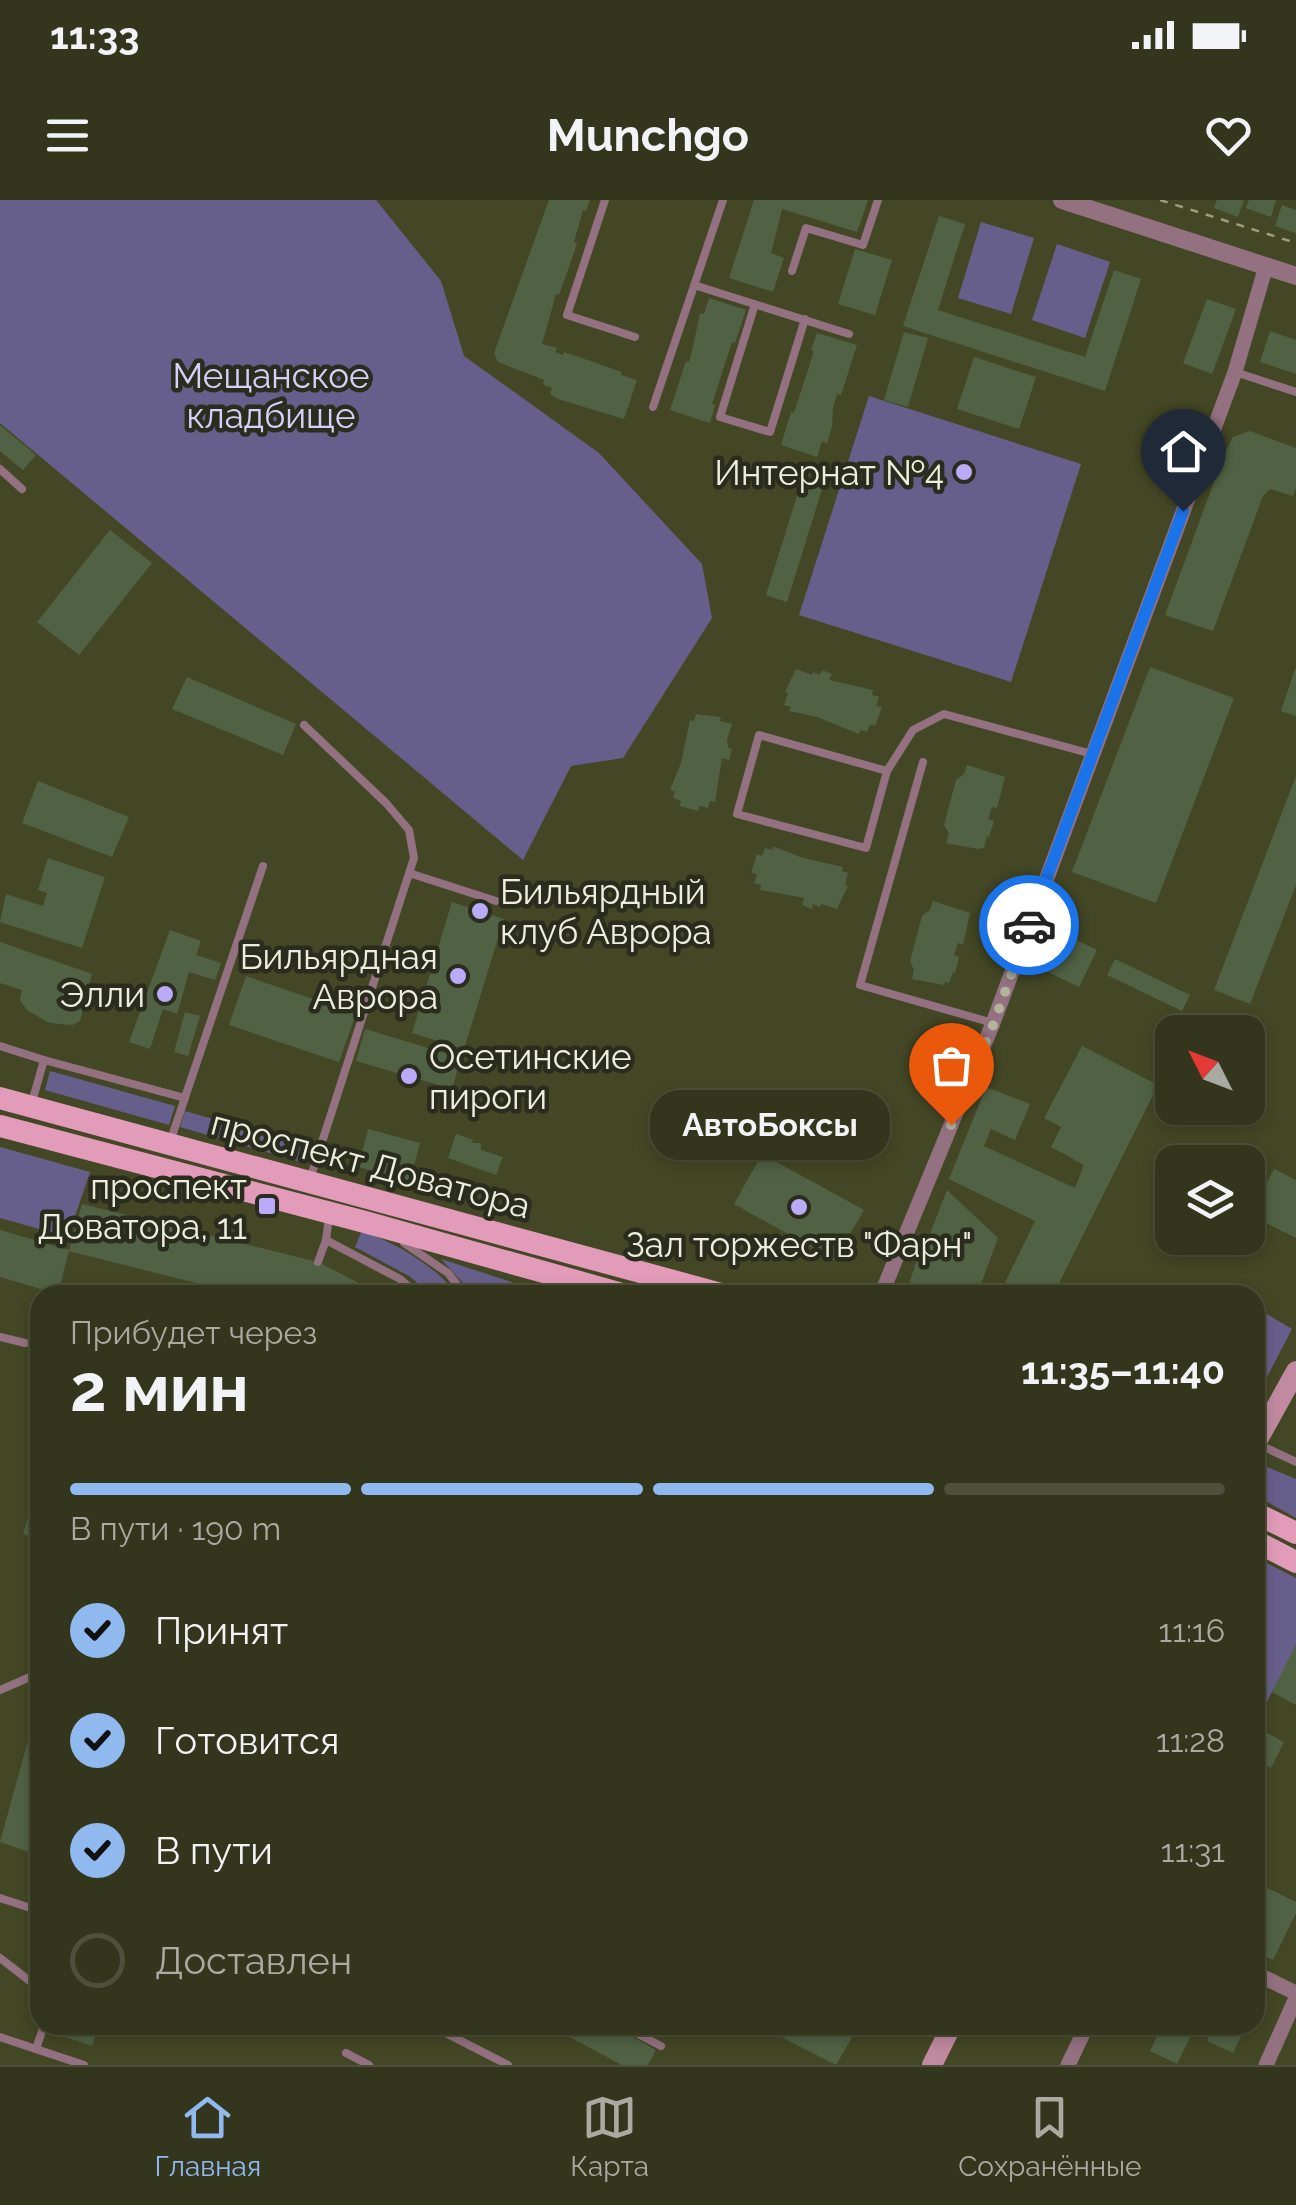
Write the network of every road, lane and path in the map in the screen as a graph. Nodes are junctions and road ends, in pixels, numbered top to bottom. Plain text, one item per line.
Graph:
1 (604, 200) edge
2 (723, 200) edge
3 (878, 200) edge
4 (1062, 200) edge
5 (1160, 200) edge
6 (1296, 243) edge
7 (1266, 266) junction
8 (792, 270) dead end
9 (1296, 276) edge
10 (694, 284) junction
11 (754, 304) junction
12 (805, 319) junction
13 (849, 334) dead end
14 (635, 337) dead end
15 (1235, 372) junction
16 (1296, 392) edge
17 (653, 406) dead end
18 (0, 469) edge
19 (22, 490) dead end
20 (304, 725) dead end
21 (1092, 754) junction
22 (923, 762) dead end
23 (887, 771) junction
24 (263, 866) dead end
25 (409, 872) junction
26 (496, 901) dead end
27 (994, 1023) junction
28 (0, 1046) edge
29 (44, 1060) junction
30 (0, 1098) edge
31 (185, 1098) junction
32 (31, 1106) junction
33 (0, 1126) edge
34 (169, 1146) junction
35 (309, 1184) junction
36 (330, 1212) junction
37 (365, 1222) junction
38 (326, 1240) junction
39 (318, 1262) dead end
40 (407, 1285) edge
41 (457, 1285) edge
42 (590, 1285) edge
43 (644, 1285) edge
44 (885, 1285) edge
45 (0, 1337) edge
46 (25, 1343) dead end
47 (1295, 1376) edge
48 (1265, 1427) edge
49 (1265, 1448) edge
50 (1296, 1462) edge
51 (1265, 1518) edge
52 (1296, 1533) edge
53 (1265, 1546) edge
54 (1296, 1562) edge
55 (30, 1677) edge
56 (0, 1690) edge
57 (0, 1898) edge
58 (30, 1908) edge
59 (0, 1958) edge
60 (1265, 1979) edge
61 (30, 1981) edge
62 (1296, 1996) edge
63 (41, 2035) edge
64 (450, 2035) edge
65 (640, 2035) edge
66 (941, 2035) edge
67 (1082, 2035) edge
68 (0, 2038) edge
69 (662, 2046) dead end
70 (36, 2049) junction
71 (346, 2054) dead end
72 (84, 2065) edge
73 (369, 2065) edge
74 (508, 2065) edge
75 (932, 2065) edge
76 (1068, 2065) edge
77 (1266, 2065) edge

1 - 14 lane
2 - 10 lane
3 - 8 lane
4 - 7 street
5 - 6 path
7 - 9 street
7 - 15 street
10 - 11 lane
10 - 17 lane
11 - 12 lane
11 - 12 lane
12 - 13 lane
15 - 16 lane
15 - 21 street
18 - 19 lane
20 - 25 lane
21 - 23 lane
21 - 27 street
22 - 27 lane
23 - 23 lane
24 - 31 lane
25 - 26 lane
25 - 35 lane
27 - 44 street
28 - 29 lane
29 - 31 lane
29 - 32 lane
30 - 32 main road, проспект Доватора
31 - 34 lane
32 - 34 main road, проспект Доватора
33 - 36 main road, проспект Доватора
34 - 35 main road, проспект Доватора
35 - 43 main road, проспект Доватора
36 - 37 main road, проспект Доватора
36 - 38 lane
37 - 41 lane
37 - 42 main road, проспект Доватора
38 - 39 lane
38 - 40 lane
45 - 46 lane
47 - 48 main road
49 - 50 lane
51 - 52 main road
53 - 54 main road
55 - 56 lane
57 - 58 lane
59 - 61 lane
60 - 62 street
62 - 77 street
63 - 70 lane
64 - 74 lane
65 - 69 lane
66 - 75 main road
67 - 76 street
68 - 70 lane
70 - 72 lane
71 - 73 lane

